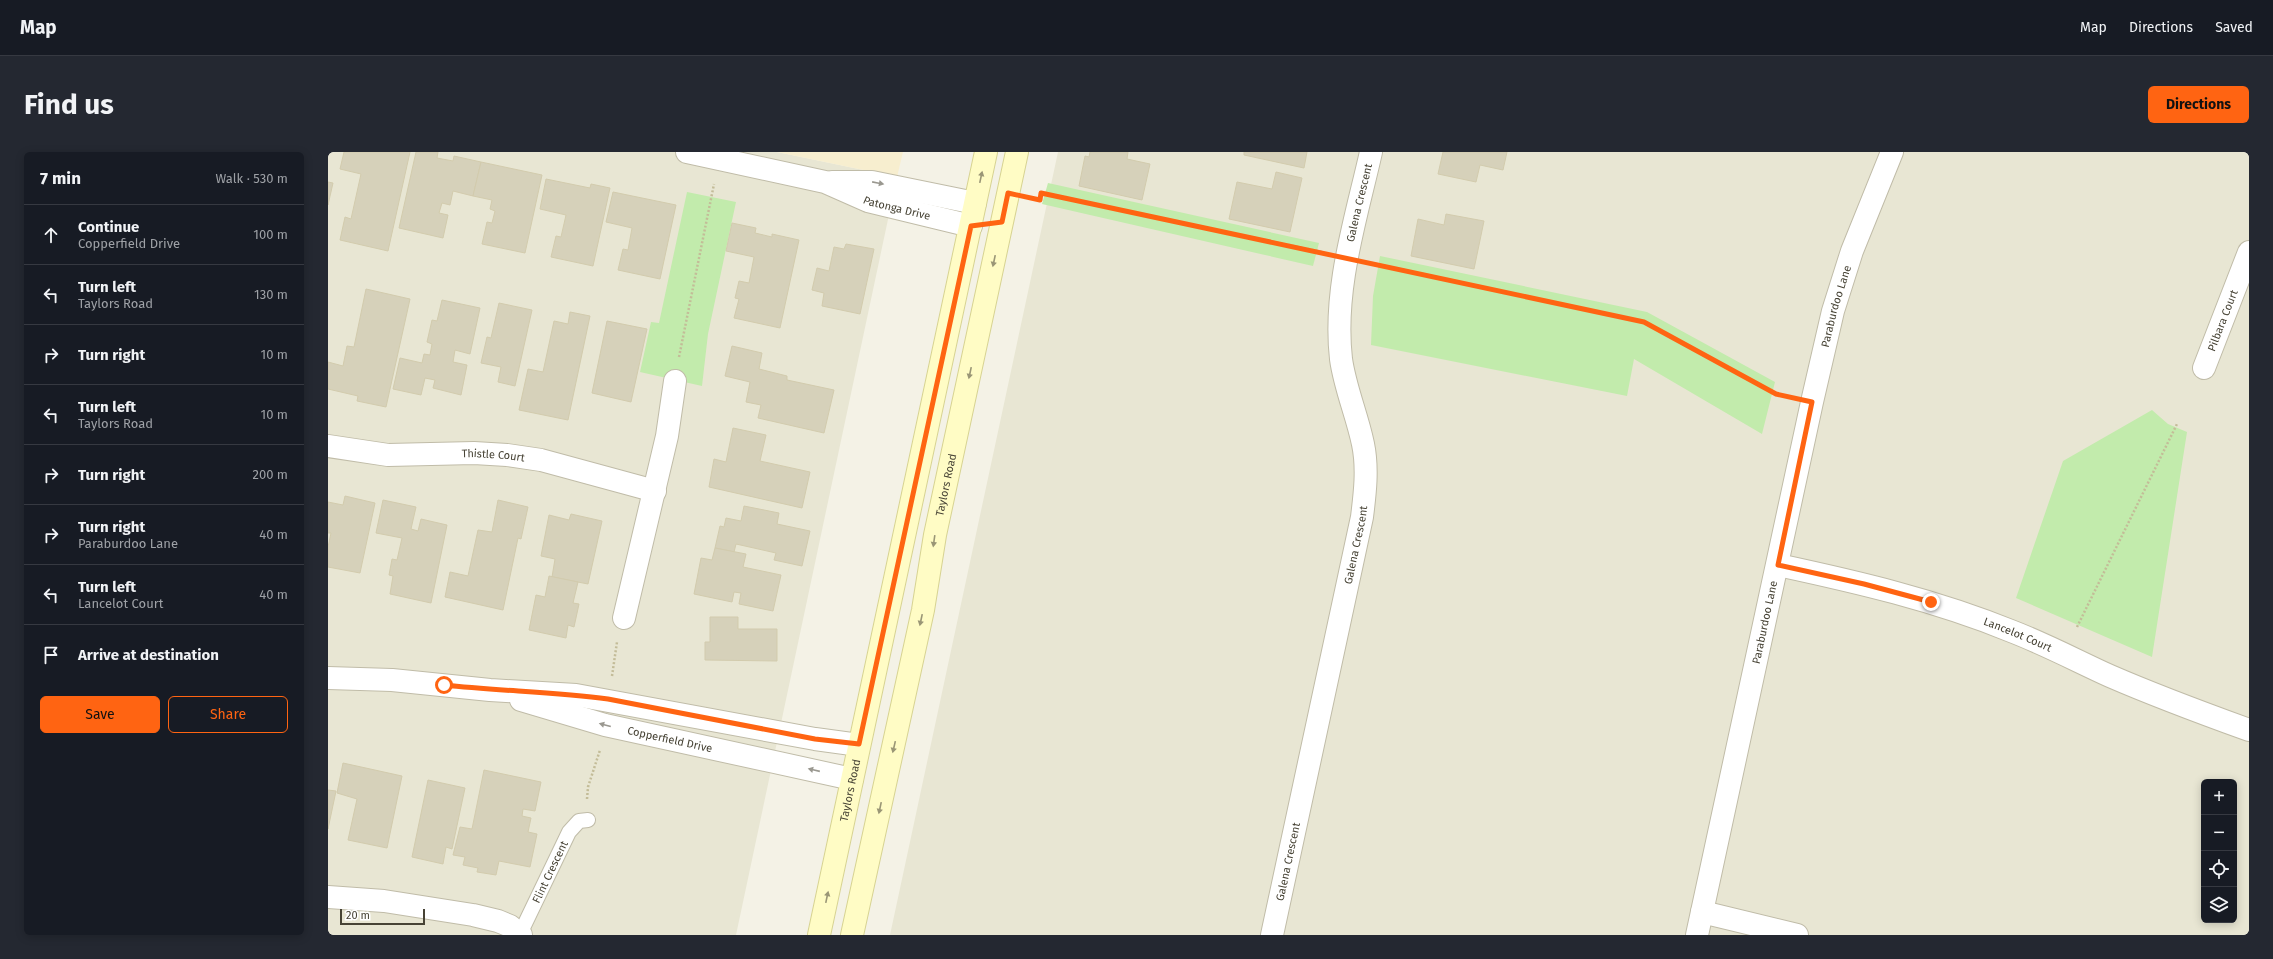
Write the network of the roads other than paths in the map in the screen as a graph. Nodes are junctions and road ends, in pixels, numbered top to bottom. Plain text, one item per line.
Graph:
1 (687, 152) edge
2 (986, 152) edge
3 (1017, 152) edge
4 (1371, 152) edge
5 (1892, 152) edge
6 (825, 182) junction
7 (975, 203) junction
8 (1002, 222) junction
9 (971, 226) junction
10 (2249, 252) edge
11 (2204, 368) dead end
12 (674, 381) road end
13 (328, 446) edge
14 (655, 491) junction
15 (1778, 565) junction
16 (624, 618) dead end
17 (328, 678) edge
18 (490, 690) junction
19 (2249, 730) edge
20 (859, 744) junction
21 (888, 770) junction
22 (852, 779) junction
23 (588, 820) dead end
24 (328, 897) edge
25 (1702, 912) junction
26 (521, 935) edge
27 (819, 935) edge
28 (852, 935) edge
29 (1272, 935) edge
30 (1697, 935) edge
31 (1797, 935) edge

1 - 6 street, Patonga Drive
7 -> 2 main road, Taylors Road
3 - 8 main road, Taylors Road
4 - 29 street, Galena Crescent
5 - 15 street, Paraburdoo Lane
6 -> 7 street, Patonga Drive
6 - 9 street, Patonga Drive
7 - 8 main road
7 - 9 main road, Taylors Road
8 - 9 main road
8 -> 21 main road, Taylors Road
9 - 20 main road, Taylors Road
10 - 11 street, Pilbara Court
12 - 14 street
13 - 14 street, Thistle Court
14 - 16 street
15 - 19 street, Lancelot Court
15 - 25 street, Paraburdoo Lane
17 - 18 street, Copperfield Drive
18 - 20 street, Copperfield Drive
22 -> 18 street, Copperfield Drive
20 - 21 main road
20 - 22 main road, Taylors Road
21 - 22 main road
21 -> 28 main road, Taylors Road
27 -> 22 main road, Taylors Road
23 - 26 lane, Flint Crescent
24 - 26 street, Flint Crescent
25 - 30 street, Paraburdoo Lane
25 - 31 street

